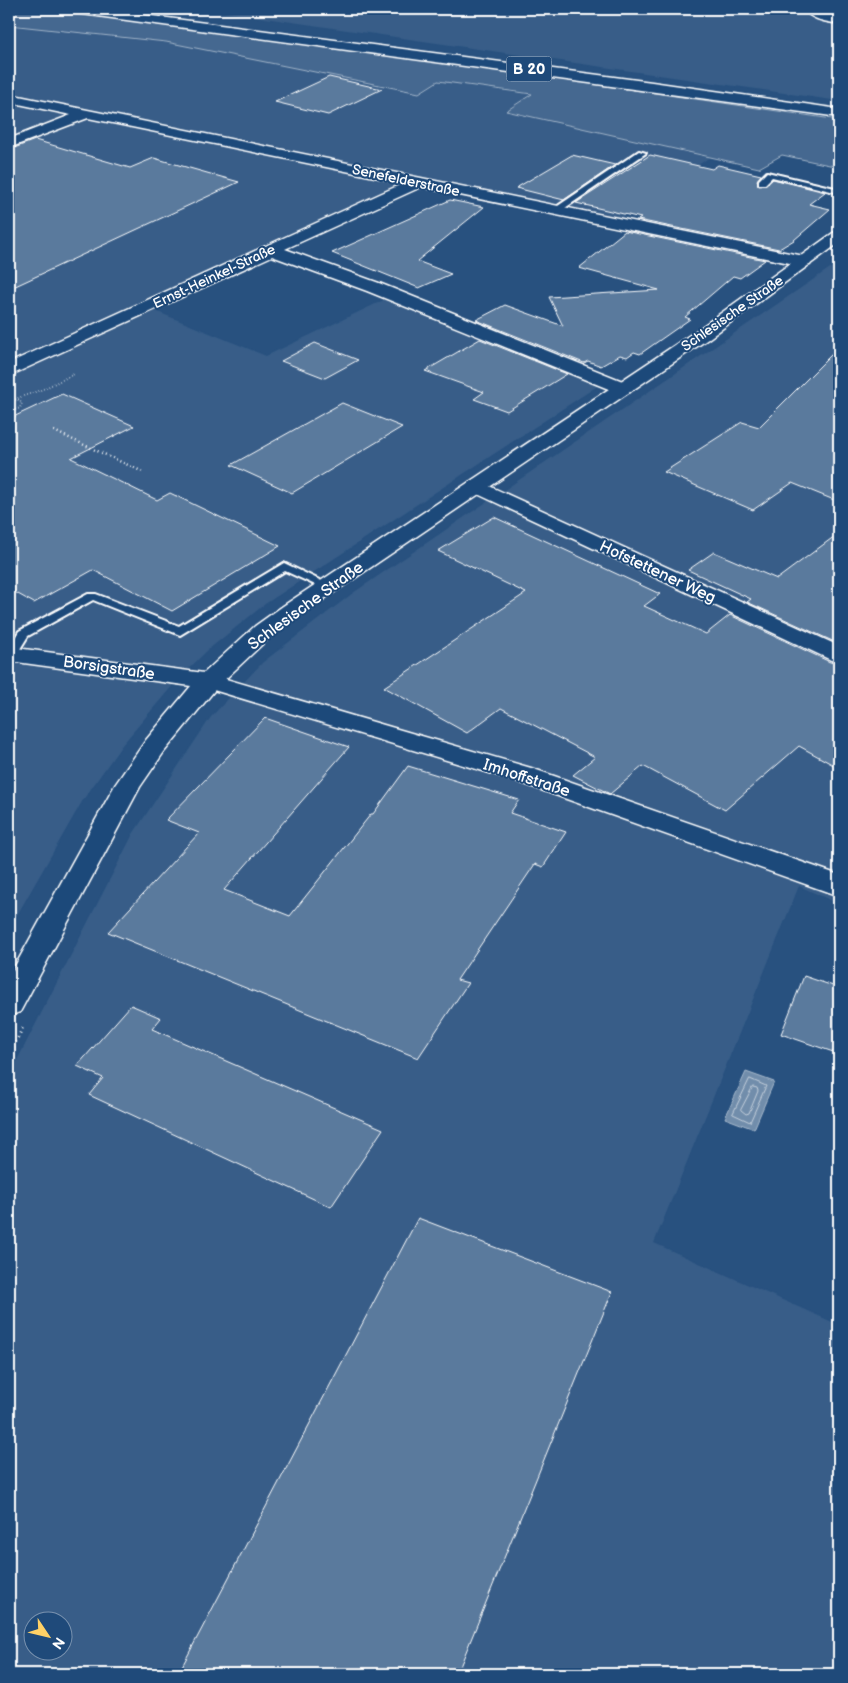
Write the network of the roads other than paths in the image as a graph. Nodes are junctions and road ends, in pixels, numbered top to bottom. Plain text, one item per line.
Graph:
1 (76, 9) edge
2 (811, 9) edge
3 (839, 20) edge
4 (10, 99) edge
5 (839, 113) edge
6 (86, 114) junction
7 (9, 144) edge
8 (642, 153) dead end
9 (419, 182) junction
10 (762, 182) dead end
11 (839, 191) edge
12 (556, 210) junction
13 (839, 236) edge
14 (272, 250) junction
15 (804, 261) junction
16 (9, 370) edge
17 (623, 388) junction
18 (476, 486) junction
19 (328, 587) junction
20 (10, 654) edge
21 (839, 656) edge
22 (209, 680) junction
23 (839, 886) edge
24 (18, 1013) edge

1 - 5 main road, B 20
2 - 3 main road
4 - 6 main road, Senefelderstraße
6 - 7 main road
6 - 9 main road, Senefelderstraße
8 - 12 lane
9 - 12 main road, Senefelderstraße
9 - 14 main road, Ernst-Heinkel-Straße
10 - 11 lane
12 - 15 main road, Senefelderstraße
13 - 15 main road, Schlesische Straße
14 - 16 main road, Ernst-Heinkel-Straße
14 - 17 main road
15 - 17 main road, Schlesische Straße
17 - 18 main road, Schlesische Straße
18 - 19 main road, Schlesische Straße
18 - 21 main road, Hofstettener Weg
19 - 20 lane
19 - 22 main road, Schlesische Straße
20 - 22 main road, Borsigstraße
22 - 23 main road, Imhoffstraße
22 - 24 main road, Schlesische Straße

